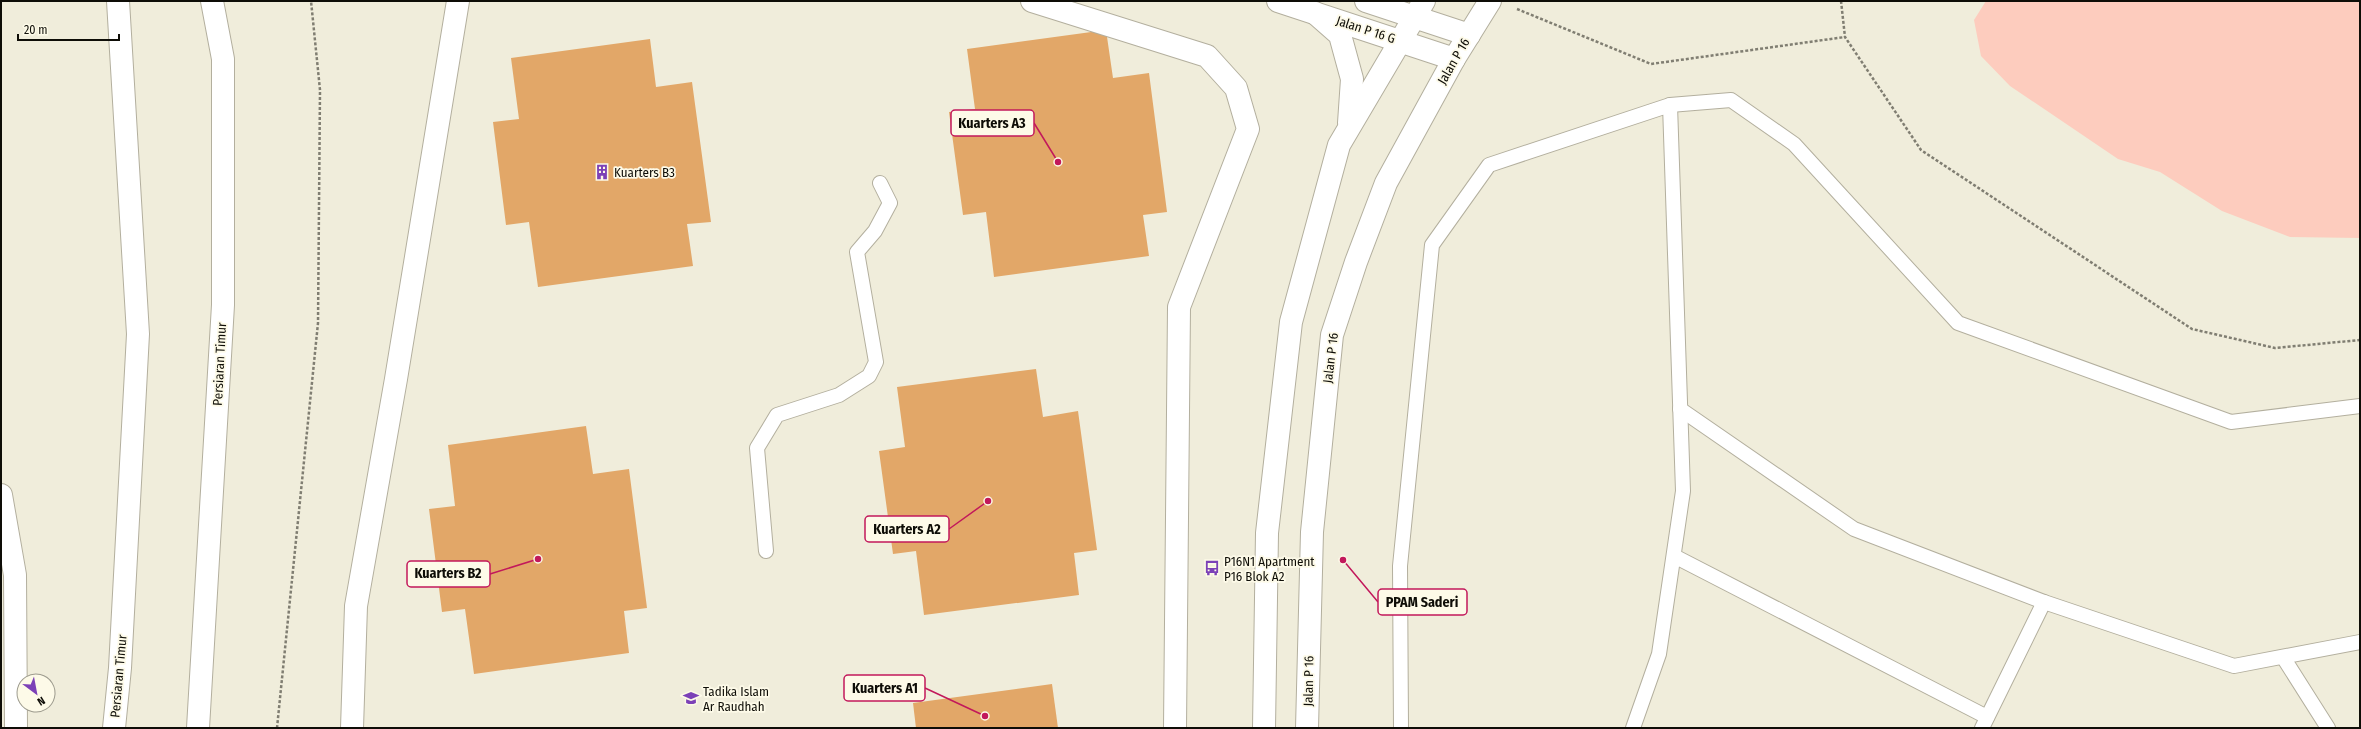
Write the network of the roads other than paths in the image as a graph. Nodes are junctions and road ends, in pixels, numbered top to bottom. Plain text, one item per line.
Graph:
1 (118, 1) edge
2 (212, 1) edge
3 (458, 1) edge
4 (1032, 1) edge
5 (1278, 1) edge
6 (1366, 1) edge
7 (1490, 1) edge
8 (1419, 9) edge
9 (1315, 13) junction
10 (1468, 35) junction
11 (1400, 40) junction
12 (1454, 59) junction
13 (1670, 106) junction
14 (1348, 128) junction
15 (880, 183) dead end
16 (2360, 406) edge
17 (1680, 408) junction
18 (1, 495) edge
19 (766, 551) dead end
20 (1674, 556) junction
21 (2044, 602) junction
22 (2360, 642) edge
23 (2283, 657) junction
24 (1985, 723) edge
25 (16, 728) edge
26 (114, 728) edge
27 (198, 728) edge
28 (352, 728) edge
29 (1175, 728) edge
30 (1264, 728) edge
31 (1307, 728) edge
32 (1401, 728) edge
33 (1633, 728) edge
34 (2328, 728) edge

1 - 26 street, Persiaran Timur
2 - 27 street, Persiaran Timur
3 - 28 street
4 - 29 street
5 - 9 street, Jalan P 16 G
6 - 8 street, Jalan P 16 G
7 - 10 street, Jalan P 16
8 - 10 street, Jalan P 16 G
8 - 11 street
9 - 11 street, Jalan P 16 G
9 - 14 street
10 - 12 street, Jalan P 16
11 - 12 street, Jalan P 16 G
11 - 14 street
12 - 31 street, Jalan P 16
13 - 16 lane
13 - 17 lane
13 - 32 lane
14 - 30 street
15 - 19 lane
17 - 20 lane
17 - 21 lane
18 - 25 street
20 - 24 lane
20 - 33 lane
21 - 23 lane
21 - 24 lane
22 - 23 lane
23 - 34 lane

